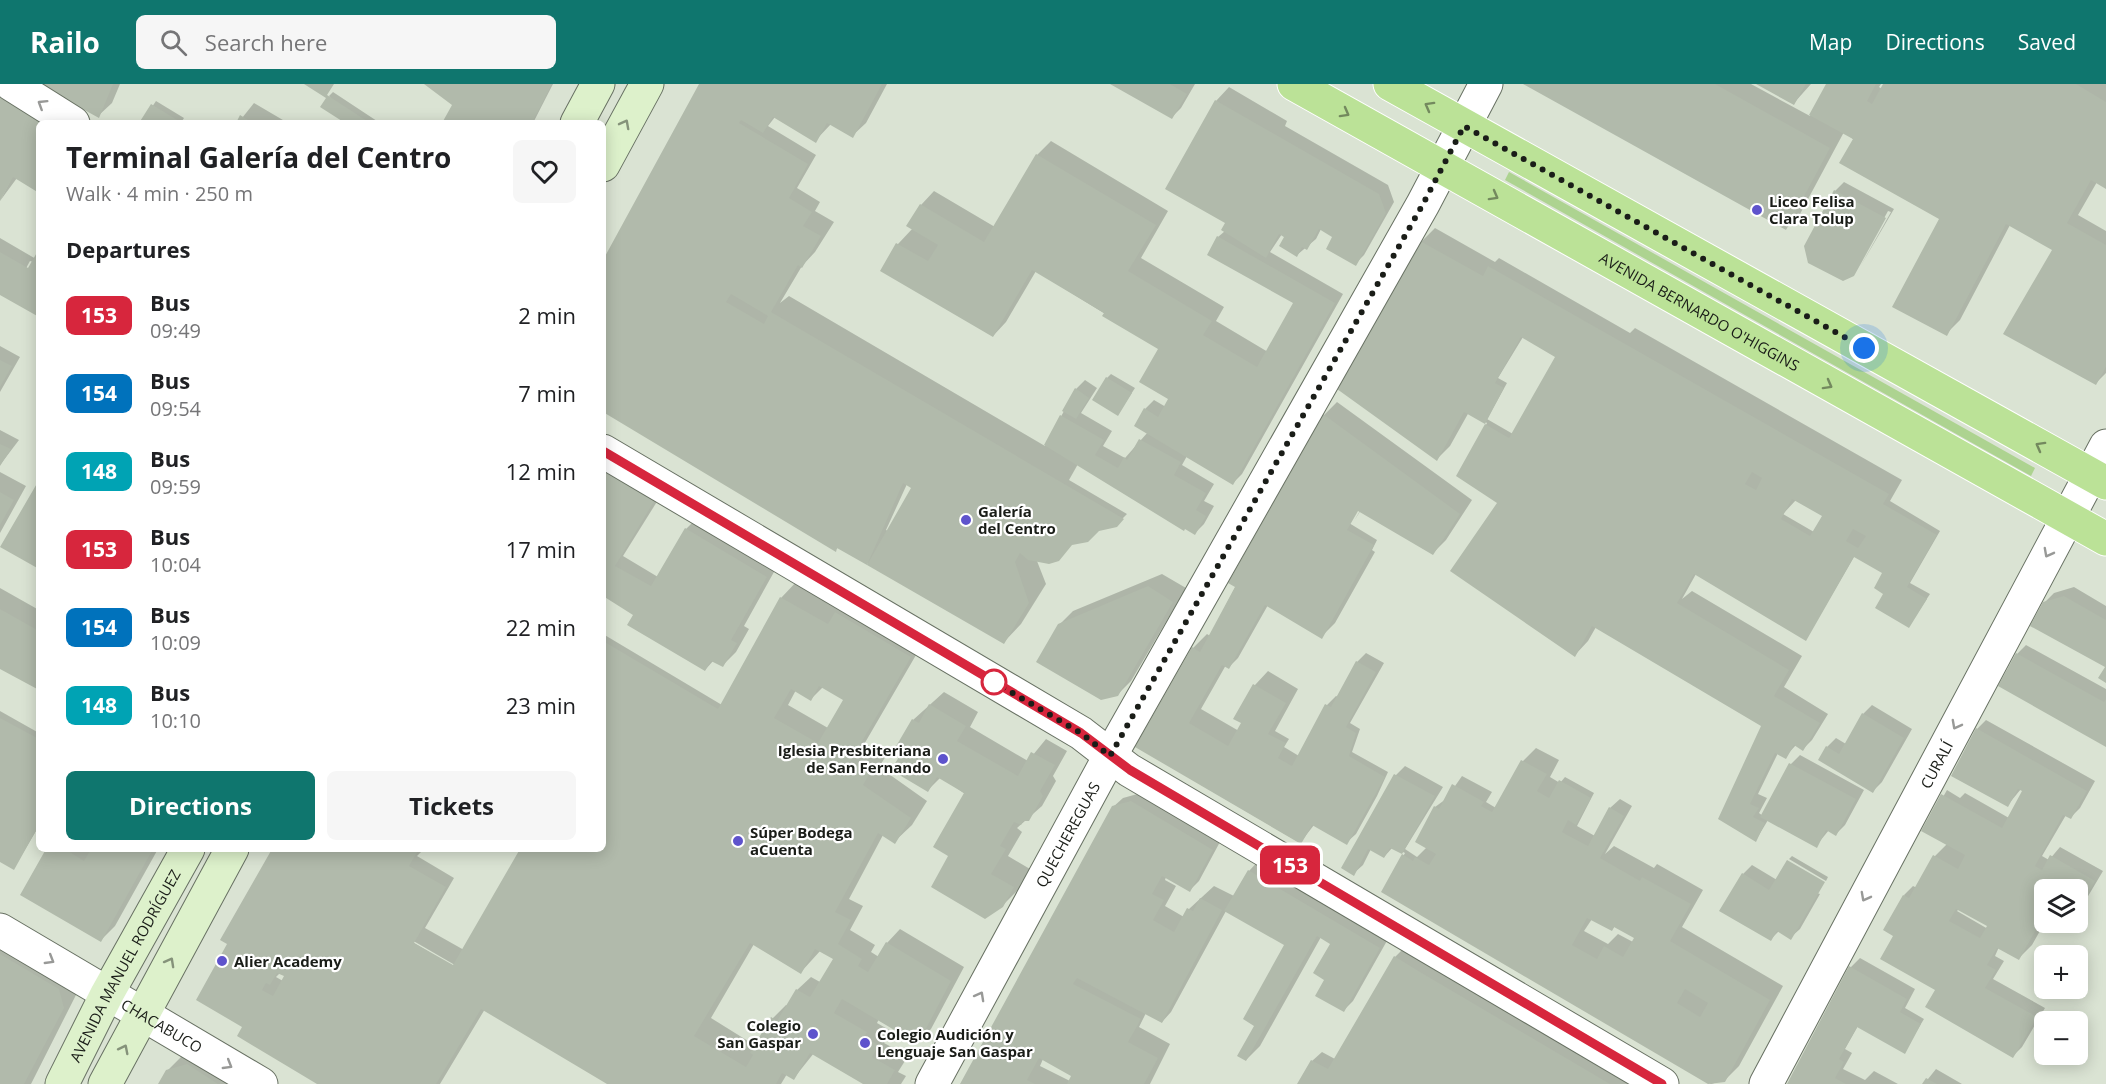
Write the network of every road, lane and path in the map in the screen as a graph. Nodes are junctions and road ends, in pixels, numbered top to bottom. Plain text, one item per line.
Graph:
1 (11, 84) edge
2 (598, 84) edge
3 (647, 84) edge
4 (1294, 84) edge
5 (1390, 84) edge
6 (1486, 84) edge
7 (69, 120) edge
8 (580, 120) edge
9 (1464, 126) junction
10 (606, 159) edge
11 (1443, 168) junction
12 (2106, 446) edge
13 (606, 453) edge
14 (2098, 479) edge
15 (2067, 518) junction
16 (2106, 539) edge
17 (1110, 756) junction
18 (186, 852) edge
19 (230, 852) edge
20 (0, 930) edge
21 (107, 994) junction
22 (142, 1013) junction
23 (62, 1084) edge
24 (105, 1084) edge
25 (261, 1084) edge
26 (932, 1084) edge
27 (1662, 1084) edge
28 (1766, 1084) edge

7 -> 1 street
2 - 8 main road
10 -> 3 main road
4 -> 11 main road, AVENIDA BERNARDO O'HIGGINS
9 -> 5 main road
6 - 9 street, QUECHEREGUAS
9 - 11 street, QUECHEREGUAS
14 -> 9 main road
11 -> 15 main road, AVENIDA BERNARDO O'HIGGINS
11 - 17 street, QUECHEREGUAS
12 - 14 street, CURALÍ
13 - 17 street
14 - 15 street, CURALÍ
15 - 16 main road, AVENIDA BERNARDO O'HIGGINS
15 -> 28 street, CURALÍ
26 -> 17 street, QUECHEREGUAS
17 - 27 street
18 - 21 main road, AVENIDA MANUEL RODRÍGUEZ
22 -> 19 main road
20 -> 21 street, CHACABUCO
21 - 22 street, CHACABUCO
21 - 23 main road, AVENIDA MANUEL RODRÍGUEZ
24 -> 22 main road
22 -> 25 street, CHACABUCO

